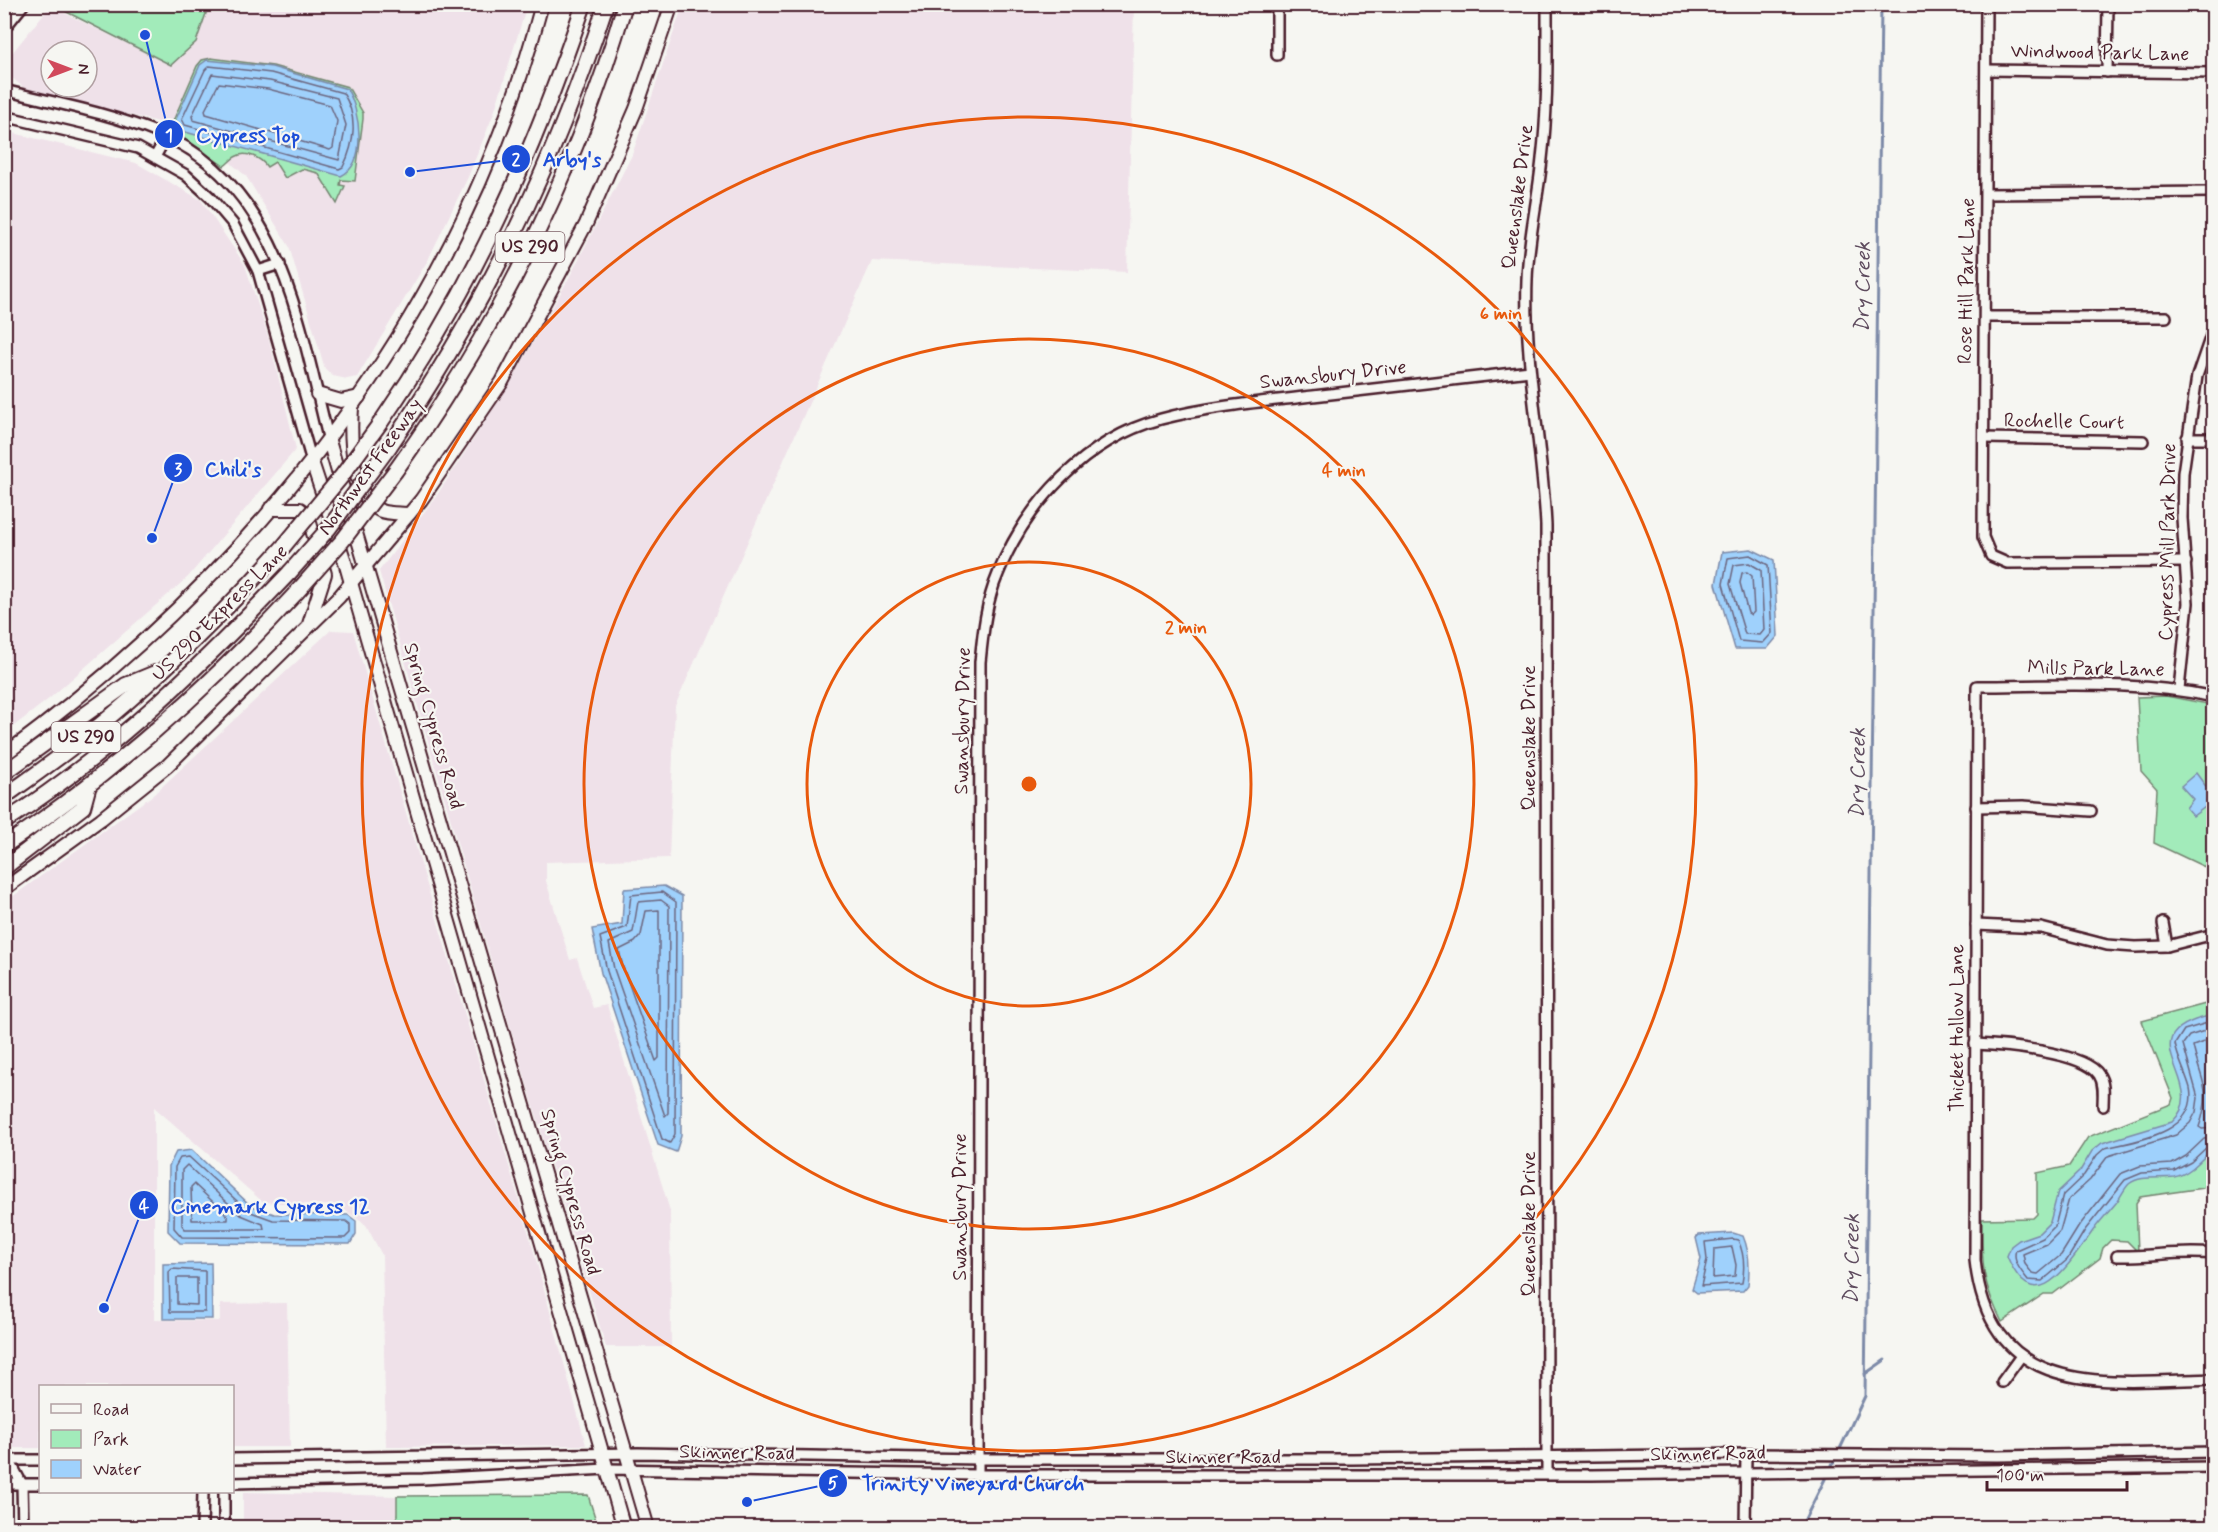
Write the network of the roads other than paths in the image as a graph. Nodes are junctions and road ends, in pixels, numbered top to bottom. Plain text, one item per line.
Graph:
1 (24, 4) edge
2 (542, 4) edge
3 (584, 4) edge
4 (606, 4) edge
5 (625, 4) edge
6 (672, 4) edge
7 (1277, 4) edge
8 (1547, 4) edge
9 (1986, 4) edge
10 (2108, 4) edge
11 (4, 29) edge
12 (1277, 55) dead end
13 (1987, 70) junction
14 (2107, 72) junction
15 (2214, 73) edge
16 (4, 90) edge
17 (4, 116) edge
18 (166, 137) junction
19 (154, 157) junction
20 (2214, 192) edge
21 (1986, 194) junction
22 (280, 264) junction
23 (258, 271) junction
24 (1985, 317) junction
25 (2166, 317) dead end
26 (2214, 327) edge
27 (1530, 371) junction
28 (317, 394) junction
29 (356, 402) junction
30 (1984, 438) junction
31 (2187, 438) junction
32 (2214, 438) edge
33 (328, 441) junction
34 (2143, 441) dead end
35 (354, 459) junction
36 (312, 462) junction
37 (270, 509) junction
38 (409, 514) junction
39 (2186, 562) junction
40 (365, 564) junction
41 (350, 582) junction
42 (309, 625) junction
43 (163, 670) junction
44 (1977, 686) joint
45 (2179, 689) junction
46 (2214, 697) edge
47 (4, 755) edge
48 (4, 773) edge
49 (89, 785) junction
50 (4, 797) edge
51 (1976, 807) junction
52 (2091, 811) dead end
53 (4, 822) edge
54 (447, 843) junction
55 (4, 846) edge
56 (428, 851) junction
57 (4, 868) edge
58 (4, 889) edge
59 (2163, 923) dead end
60 (1976, 926) junction
61 (2214, 934) edge
62 (2167, 946) junction
63 (1975, 1044) junction
64 (511, 1062) junction
65 (491, 1070) junction
66 (2103, 1106) dead end
67 (561, 1232) junction
68 (539, 1234) junction
69 (2214, 1254) edge
70 (2117, 1256) dead end
71 (2021, 1356) junction
72 (2214, 1378) edge
73 (2002, 1382) dead end
74 (2214, 1452) edge
75 (626, 1453) junction
76 (603, 1454) junction
77 (1746, 1454) junction
78 (836, 1456) junction
79 (1161, 1458) junction
80 (1547, 1458) junction
81 (234, 1459) edge
82 (978, 1459) junction
83 (7, 1460) edge
84 (39, 1460) edge
85 (2214, 1467) edge
86 (607, 1469) junction
87 (631, 1471) junction
88 (1745, 1471) junction
89 (4, 1473) edge
90 (836, 1473) junction
91 (1546, 1473) junction
92 (1161, 1475) junction
93 (978, 1476) junction
94 (234, 1483) edge
95 (4, 1484) edge
96 (22, 1484) junction
97 (39, 1484) edge
98 (203, 1493) edge
99 (224, 1493) edge
100 (23, 1527) edge
101 (202, 1527) edge
102 (224, 1527) edge
103 (624, 1527) edge
104 (648, 1527) edge
105 (1745, 1527) edge

1 - 11 street
2 - 29 main road
3 - 35 highway, Northwest Freeway / US 290, bridge
4 - 53 highway, US 290 Express Lane, bridge
5 - 49 highway, Northwest Freeway / US 290, bridge
6 - 38 main road
7 - 12 street
8 - 27 street, Queenslake Drive
9 - 13 street, Rose Hill Park Lane
10 - 14 street
13 - 14 street, Windwood Park Lane
13 - 21 street, Rose Hill Park Lane
14 - 15 street, Windwood Park Lane
16 - 18 street, Spring Cypress Road
17 - 19 street, Spring Cypress Road
18 - 19 street
18 - 22 street, Spring Cypress Road
19 - 23 street, Spring Cypress Road
20 - 21 street
21 - 24 street, Rose Hill Park Lane
22 - 23 street
22 - 28 street, Spring Cypress Road
23 - 36 street, Spring Cypress Road
24 - 25 street
24 - 30 street, Rose Hill Park Lane
26 - 31 street, Cypress Mill Park Drive
27 - 80 street, Queenslake Drive
27 - 82 street, Swansbury Drive
28 - 29 main road
28 - 33 street, Spring Cypress Road
29 - 33 main road
29 - 35 main road
30 - 34 street, Rochelle Court
30 - 39 street, Rose Hill Park Lane
31 - 32 street
31 - 39 street, Cypress Mill Park Drive
33 - 36 main road
33 - 40 main road, Spring Cypress Road
35 - 38 main road
35 - 43 highway, Northwest Freeway / US 290, bridge
36 - 37 main road
36 - 41 main road, Spring Cypress Road
37 - 42 main road
37 - 47 main road
38 - 40 main road
39 - 45 street, Cypress Mill Park Drive
40 - 41 main road
40 - 54 main road, Spring Cypress Road
41 - 42 main road
41 - 56 main road, Spring Cypress Road
42 - 58 main road
43 - 48 highway
43 - 50 highway, Northwest Freeway / US 290
44 - 45 street, Mills Park Lane
44 - 51 street, Thicket Hollow Lane
45 - 46 street, Mills Park Lane
49 - 55 highway, Northwest Freeway / US 290
49 - 57 highway
51 - 52 street
51 - 60 street, Thicket Hollow Lane
54 - 56 main road
54 - 64 main road, Spring Cypress Road
56 - 65 main road, Spring Cypress Road
59 - 62 street
60 - 62 street
60 - 63 street, Thicket Hollow Lane
61 - 62 street
63 - 66 street
63 - 71 street, Thicket Hollow Lane
64 - 65 main road
64 - 67 main road, Spring Cypress Road
65 - 68 main road, Spring Cypress Road
67 - 68 main road
67 - 75 main road, Spring Cypress Road
68 - 76 main road, Spring Cypress Road
69 - 70 street
71 - 72 street
71 - 73 street
74 - 77 street, Skinner Road
75 - 76 street, Skinner Road
75 - 78 street, Skinner Road
75 - 87 main road, Spring Cypress Road
76 - 81 street, Skinner Road
76 - 86 main road, Spring Cypress Road
77 - 80 street, Skinner Road
77 - 88 street
78 - 82 street, Skinner Road
78 - 90 street
79 - 80 street, Skinner Road
79 - 82 street, Skinner Road
79 - 92 street
80 - 91 street, Queenslake Drive
82 - 93 street, Swansbury Drive
83 - 84 street
83 - 89 street
83 - 96 street
85 - 88 street, Skinner Road
86 - 87 street, Skinner Road
86 - 94 street, Skinner Road
86 - 103 main road, Spring Cypress Road
87 - 90 street, Skinner Road
87 - 104 main road, Spring Cypress Road
88 - 91 street, Skinner Road
88 - 105 street
90 - 93 street, Skinner Road
91 - 92 street, Skinner Road
92 - 93 street, Skinner Road
95 - 96 street
96 - 97 street
96 - 100 street
98 - 101 street
99 - 102 street

